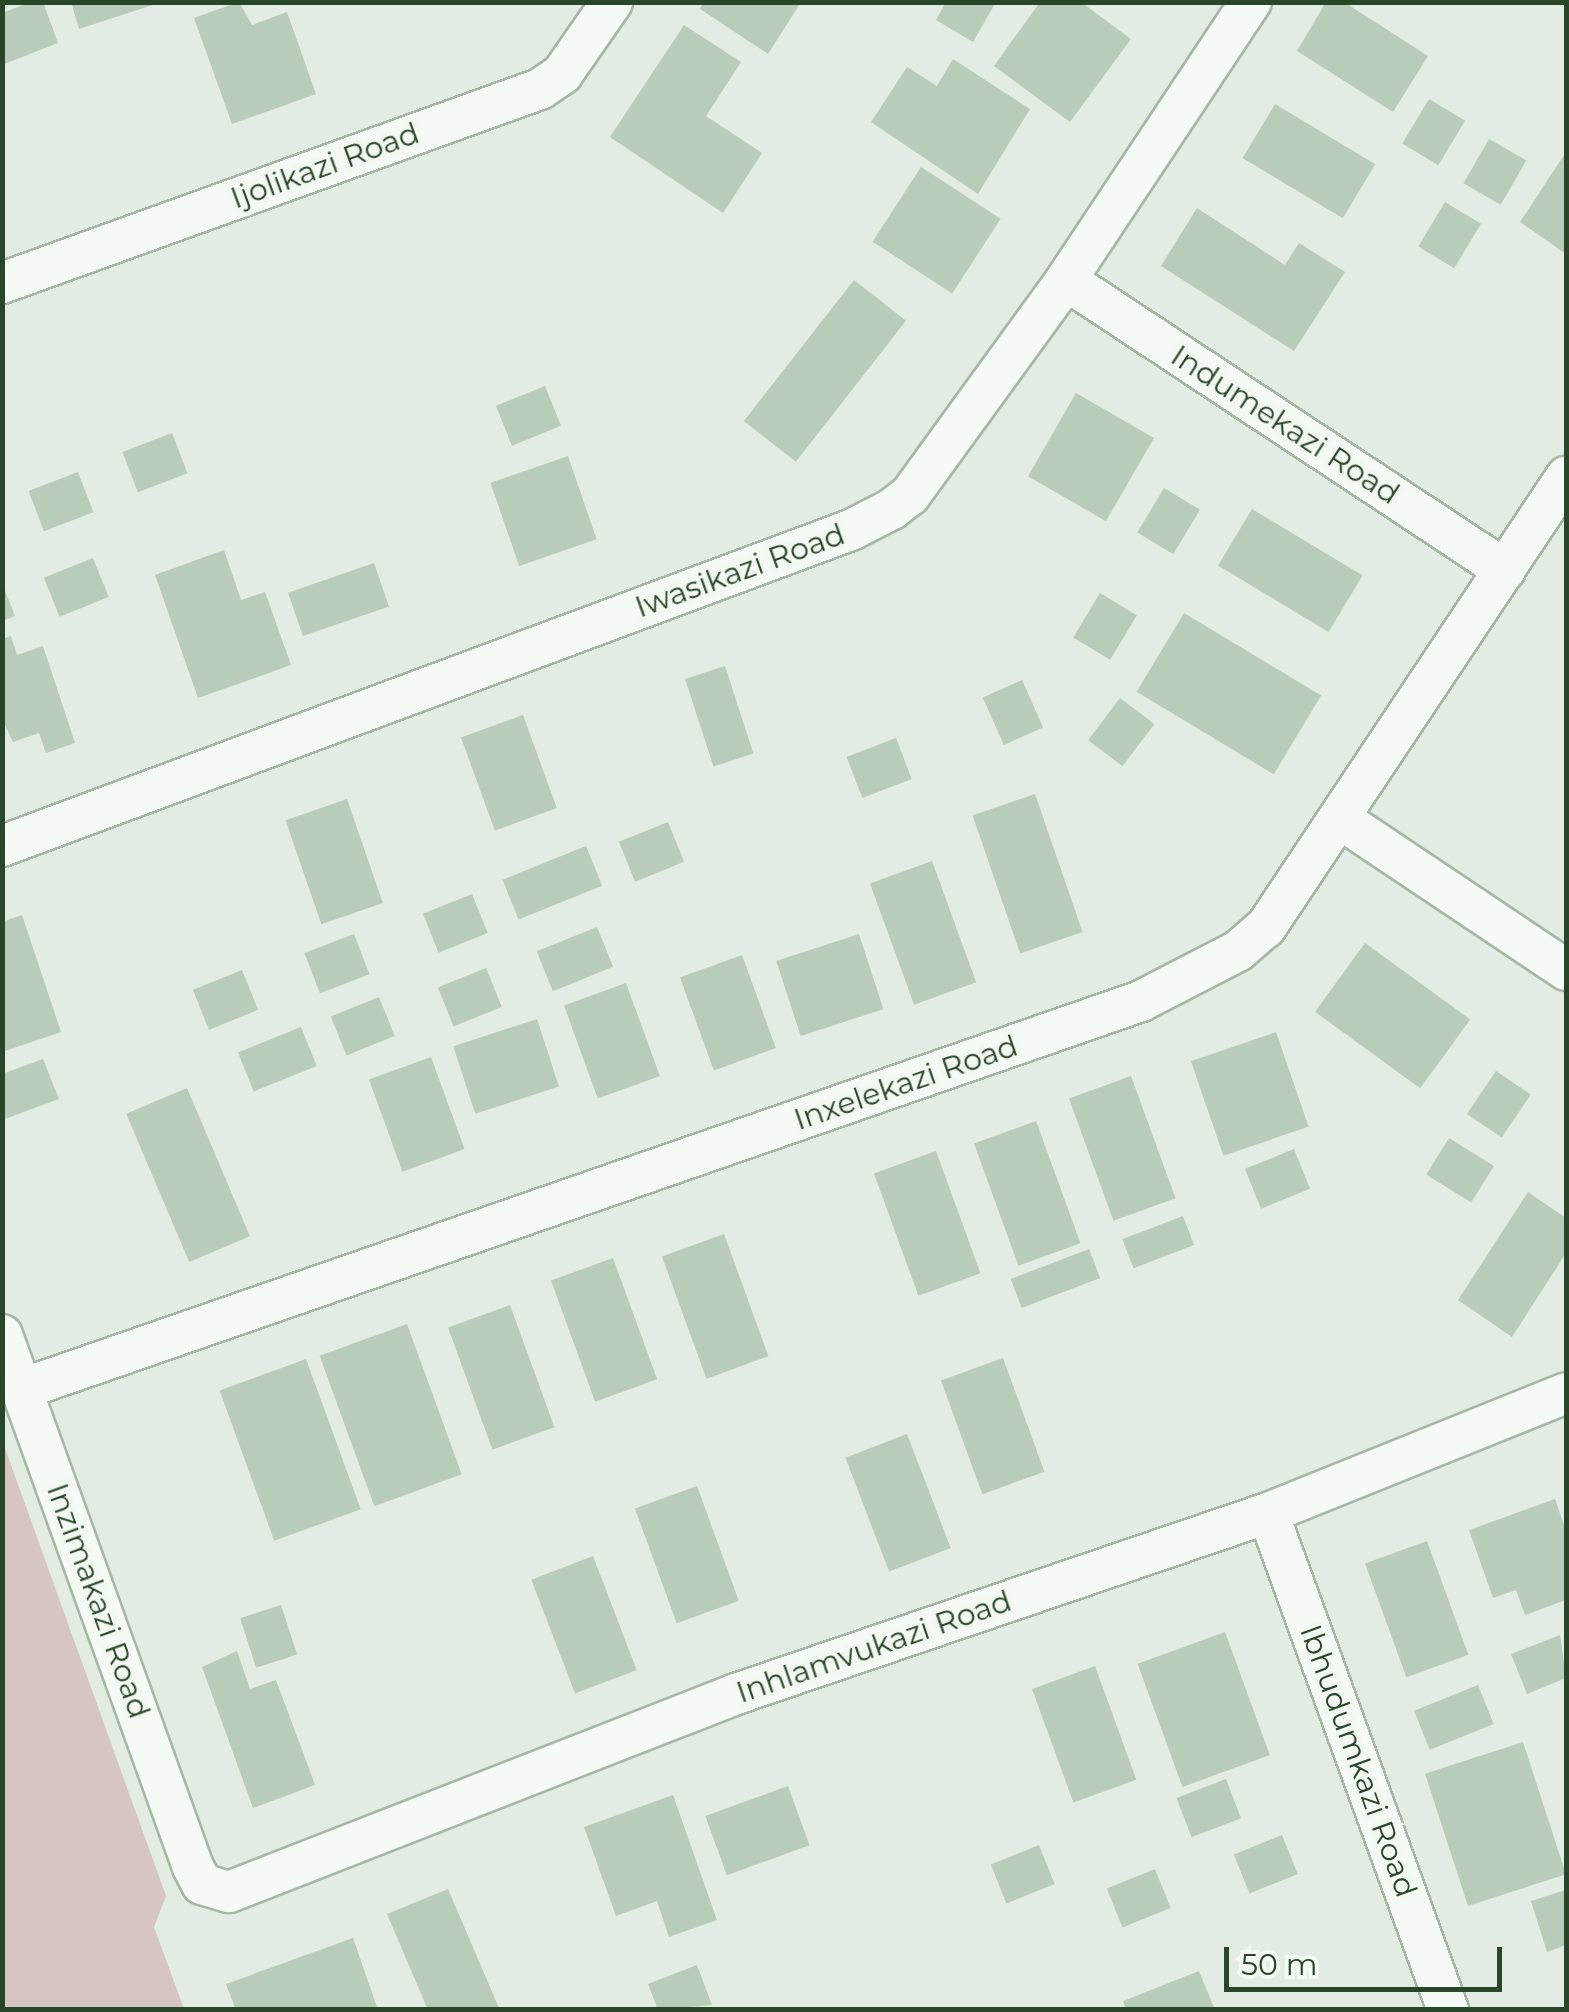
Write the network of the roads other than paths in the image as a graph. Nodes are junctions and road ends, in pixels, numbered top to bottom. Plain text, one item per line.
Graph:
1 (612, 2) edge
2 (1251, 2) edge
3 (1066, 280) junction
4 (2, 284) edge
5 (1566, 477) edge
6 (1505, 570) junction
7 (1339, 818) junction
8 (2, 846) edge
9 (1566, 970) edge
10 (2, 1336) edge
11 (22, 1389) junction
12 (1566, 1393) edge
13 (1268, 1512) junction
14 (193, 1867) joint
15 (1448, 2010) edge

1 - 4 street, Ijolikazi Road
2 - 3 street, Iwasikazi Road
3 - 6 street, Indumekazi Road
3 - 8 street, Iwasikazi Road
5 - 6 street, Inxelekazi Road
6 - 7 street, Inxelekazi Road
7 - 9 street
7 - 11 street, Inxelekazi Road
10 - 11 street, Inzimakazi Road
11 - 14 street, Inzimakazi Road
12 - 13 street, Inhlamvukazi Road
13 - 14 street, Inhlamvukazi Road
13 - 15 street, Ibhudumkazi Road

